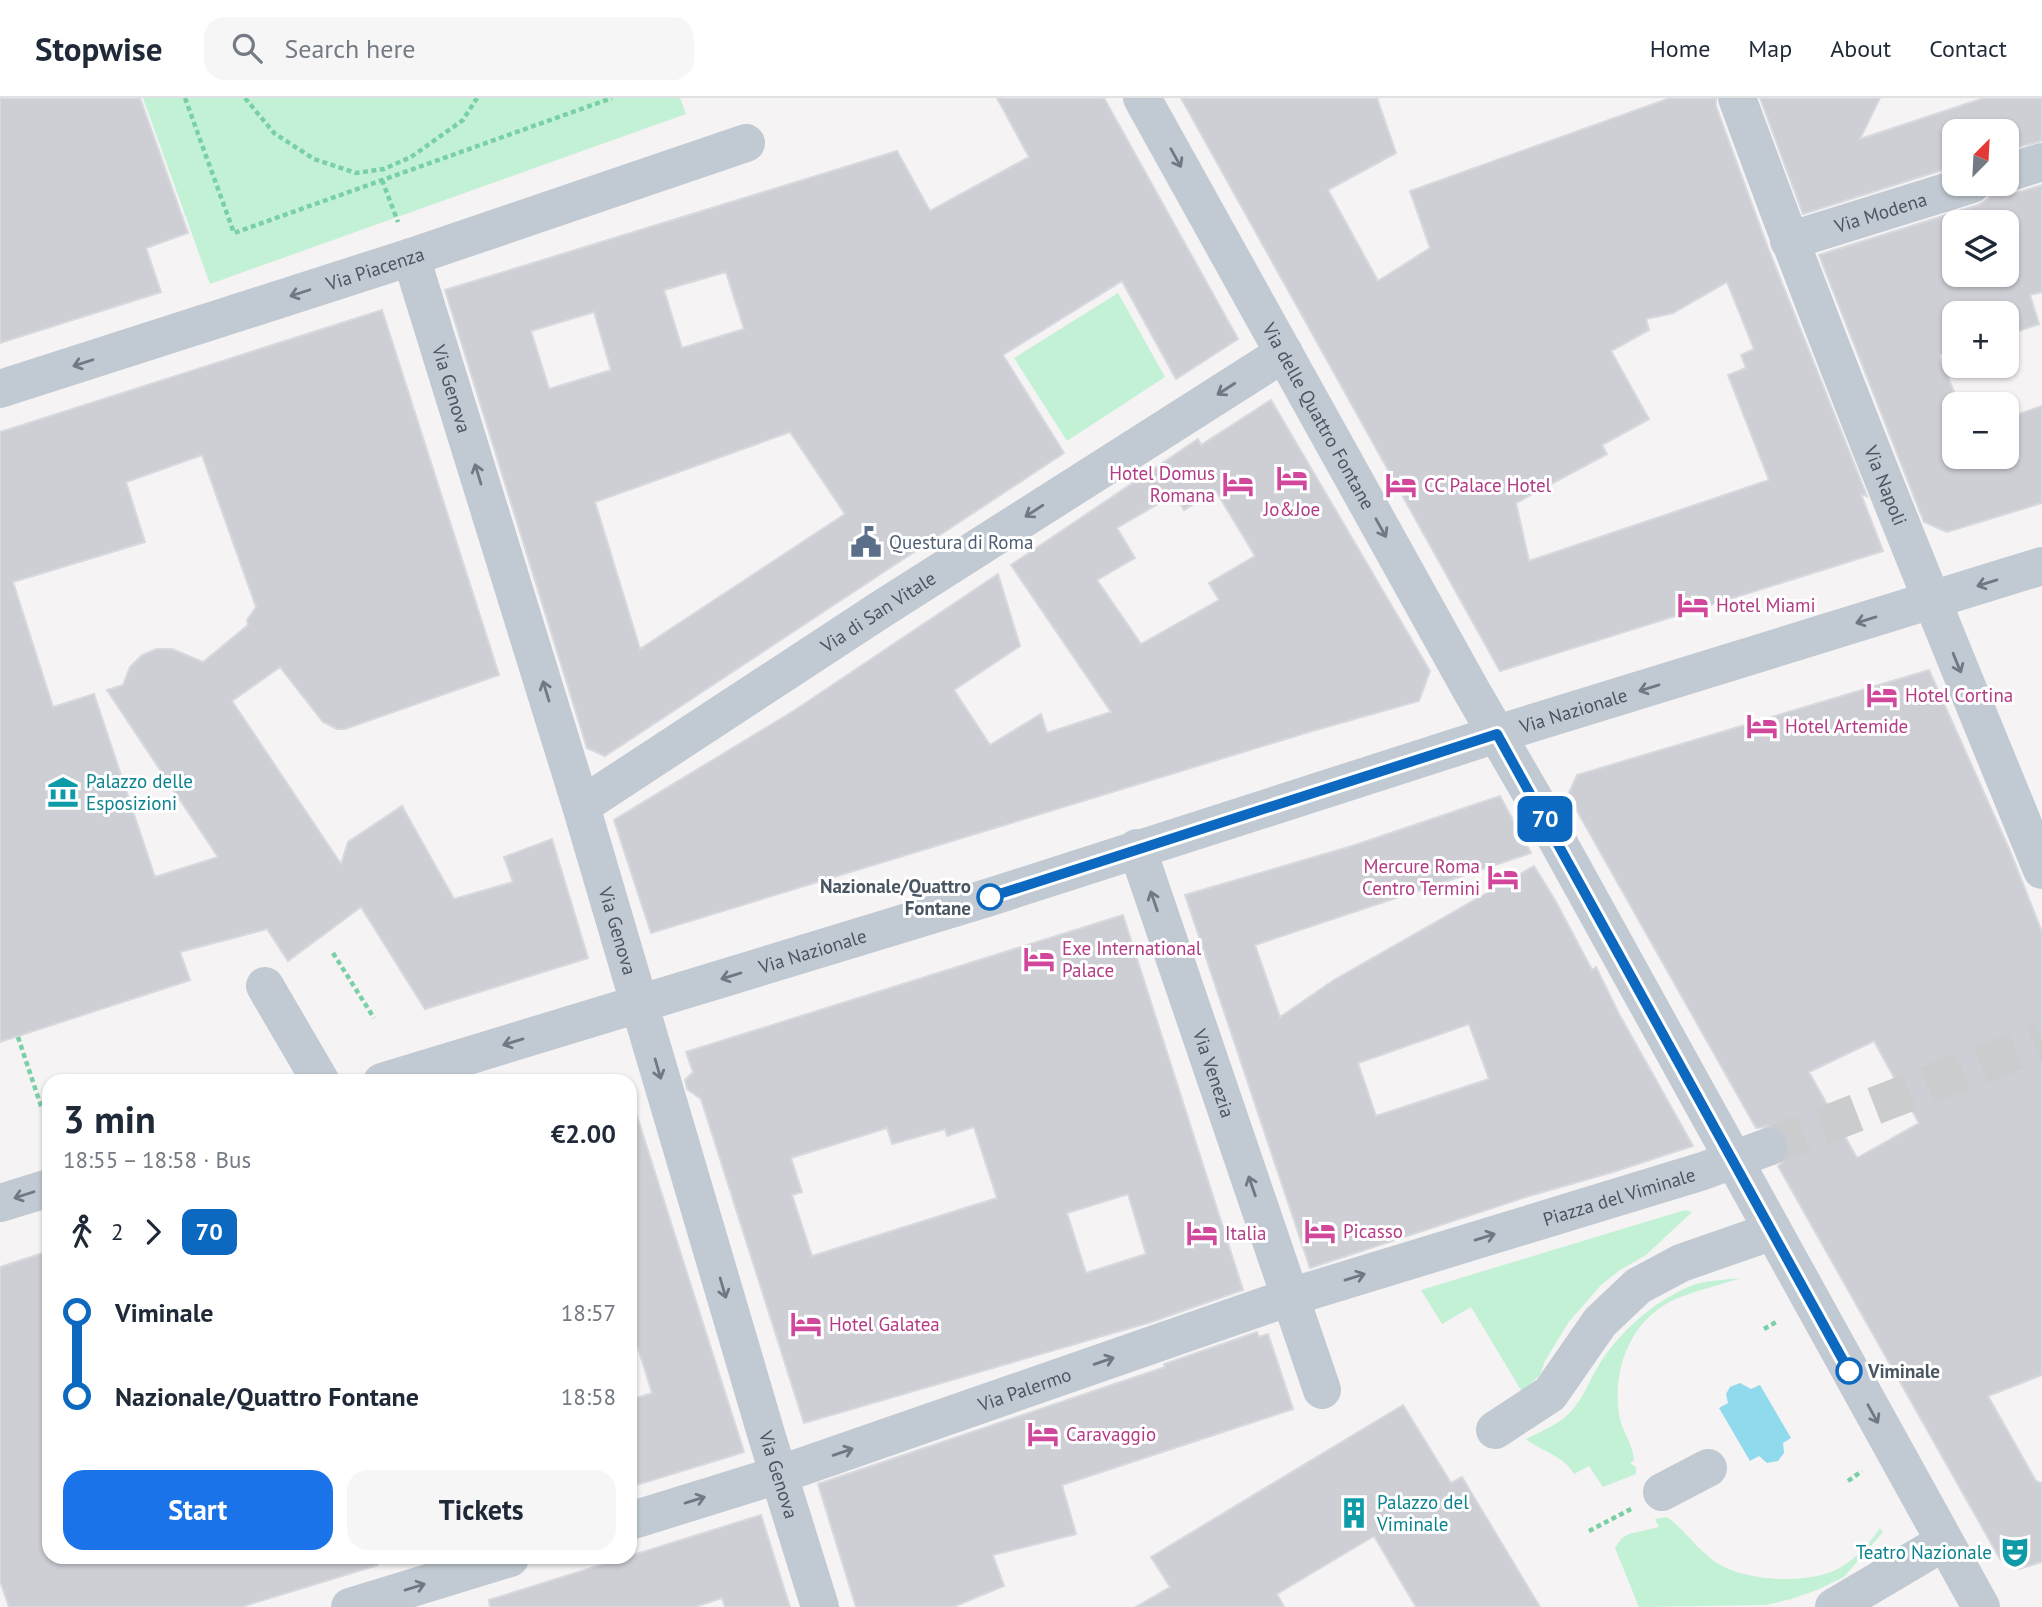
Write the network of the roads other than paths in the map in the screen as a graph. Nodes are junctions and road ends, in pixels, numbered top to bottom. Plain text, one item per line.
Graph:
1 (1142, 98) edge
2 (1737, 98) edge
3 (746, 143) dead end
4 (2042, 162) edge
5 (2020, 169) edge
6 (1942, 194) edge
7 (405, 241) junction
8 (1789, 242) junction
9 (1284, 352) junction
10 (0, 389) edge
11 (2042, 566) edge
12 (1931, 600) junction
13 (1497, 734) junction
14 (581, 806) junction
15 (1137, 848) junction
16 (2042, 870) edge
17 (265, 986) dead end
18 (639, 1004) junction
19 (316, 1074) edge
20 (408, 1074) edge
21 (1750, 1154) junction
22 (42, 1190) edge
23 (0, 1203) edge
24 (1773, 1231) junction
25 (1420, 1257) joint
26 (1290, 1297) junction
27 (1322, 1390) dead end
28 (1495, 1430) dead end
29 (1708, 1468) dead end
30 (778, 1475) junction
31 (1662, 1492) dead end
32 (637, 1519) edge
33 (1944, 1542) junction
34 (490, 1564) edge
35 (350, 1607) edge
36 (820, 1607) edge
37 (1834, 1607) edge
38 (1981, 1607) edge

1 -> 9 street, Via delle Quattro Fontane
2 - 8 street, Via Napoli
3 - 7 street, Via Piacenza
4 - 5 street
6 - 8 street, Via Modena
7 -> 10 street, Via Piacenza
14 -> 7 street, Via Genova
8 - 12 street, Via Napoli
9 -> 13 street, Via delle Quattro Fontane
9 -> 14 street, Via di San Vitale
11 -> 12 street, Via Nazionale
12 -> 13 street, Via Nazionale
12 -> 16 street, Via Napoli
13 - 15 street, Via Nazionale
13 - 21 street, Via delle Quattro Fontane
14 - 18 street, Via Genova
15 -> 18 street, Via Nazionale
26 -> 15 street, Via Venezia
17 - 19 street
18 -> 20 street, Via Nazionale
18 -> 30 street, Via Genova
21 - 24 street
25 -> 21 street, Piazza del Viminale
22 -> 23 street
24 - 28 street
24 -> 33 street
26 -> 25 street, Via Palermo
26 - 27 street, Via Venezia
30 -> 26 street, Via Palermo
29 - 31 street
32 -> 30 street, Via Palermo
30 - 36 street, Via Genova
33 - 37 street
33 - 38 street
35 -> 34 street

